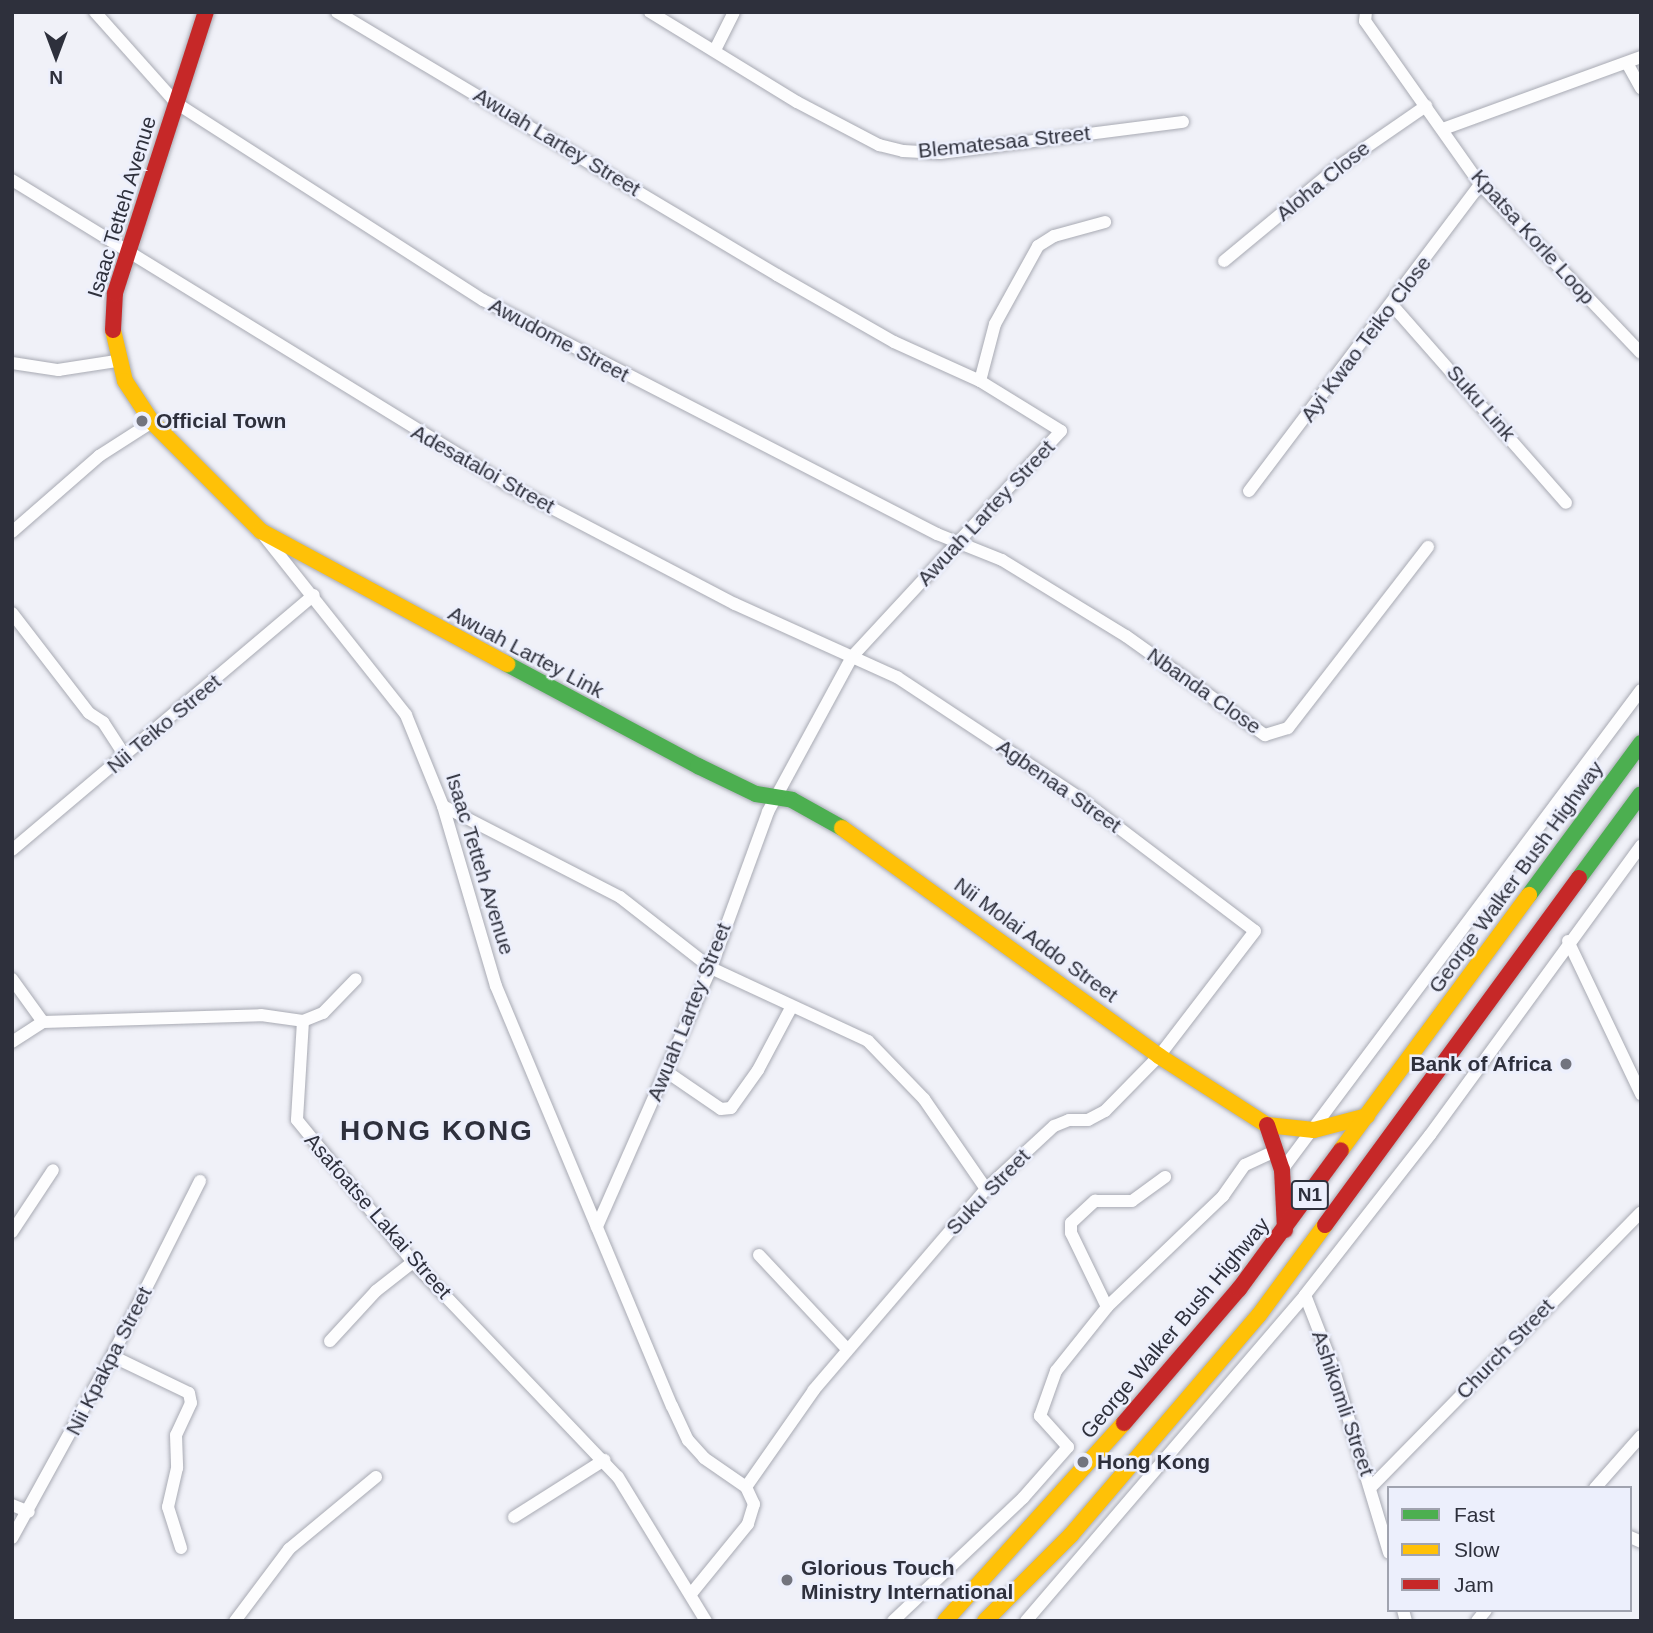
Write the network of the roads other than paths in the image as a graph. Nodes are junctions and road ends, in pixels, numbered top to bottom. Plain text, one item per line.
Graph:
1 (95, 12) edge
2 (206, 12) edge
3 (337, 12) edge
4 (650, 12) edge
5 (734, 12) edge
6 (1366, 12) edge
7 (715, 50) junction
8 (1641, 57) edge
9 (1627, 63) junction
10 (1641, 89) edge
11 (176, 103) junction
12 (1426, 106) junction
13 (1183, 122) dead end
14 (1443, 129) junction
15 (12, 180) edge
16 (1480, 184) junction
17 (1105, 222) dead end
18 (127, 254) junction
19 (1224, 261) dead end
20 (1393, 306) junction
21 (1641, 353) edge
22 (116, 361) junction
23 (12, 363) edge
24 (980, 382) junction
25 (152, 422) junction
26 (1249, 491) dead end
27 (1566, 503) dead end
28 (261, 531) junction
29 (12, 532) edge
30 (961, 542) junction
31 (1428, 547) dead end
32 (314, 594) junction
33 (12, 613) edge
34 (852, 657) junction
35 (1641, 690) edge
36 (1641, 743) edge
37 (125, 756) junction
38 (1641, 794) edge
39 (776, 795) junction
40 (443, 806) junction
41 (1641, 846) edge
42 (12, 850) edge
43 (1255, 931) joint
44 (1568, 941) junction
45 (711, 968) junction
46 (12, 979) edge
47 (356, 979) dead end
48 (792, 1006) junction
49 (303, 1021) junction
50 (43, 1022) junction
51 (12, 1042) edge
52 (1159, 1056) junction
53 (667, 1072) junction
54 (1641, 1094) edge
55 (1367, 1116) junction
56 (1267, 1125) junction
57 (1314, 1130) junction
58 (1277, 1150) junction
59 (54, 1170) dead end
60 (1282, 1170) junction
61 (1165, 1177) dead end
62 (200, 1181) dead end
63 (986, 1189) junction
64 (1641, 1212) edge
65 (597, 1227) junction
66 (1285, 1230) junction
67 (12, 1232) edge
68 (759, 1255) dead end
69 (413, 1262) junction
70 (1305, 1295) junction
71 (1107, 1307) junction
72 (330, 1341) dead end
73 (847, 1349) junction
74 (112, 1356) junction
75 (1641, 1436) edge
76 (604, 1460) junction
77 (376, 1477) dead end
78 (1597, 1486) edge
79 (746, 1487) junction
80 (1371, 1487) junction
81 (12, 1505) edge
82 (29, 1512) junction
83 (514, 1517) dead end
84 (12, 1538) edge
85 (1387, 1546) edge
86 (181, 1548) dead end
87 (691, 1594) junction
88 (234, 1621) edge
89 (706, 1621) edge
90 (894, 1621) edge
91 (945, 1621) edge
92 (985, 1621) edge
93 (1026, 1621) edge

1 - 11 street, Awudome Street
2 - 11 main road, Isaac Tetteh Avenue
3 - 24 street, Awuah Lartey Street
4 - 7 street, Blematesaa Street
5 - 7 street
6 - 12 street, Kpatsa Korle Loop
7 - 13 street, Blematesaa Street
8 - 9 street
9 - 10 street
9 - 14 street
11 - 18 main road, Isaac Tetteh Avenue
11 - 30 street, Awudome Street
12 - 14 street, Kpatsa Korle Loop
12 - 19 street, Aloha Close
14 - 16 street, Kpatsa Korle Loop
15 - 18 street, Adesataloi Street
16 - 20 street, Ayi Kwao Teiko Close
16 - 21 street, Kpatsa Korle Loop
17 - 24 street
18 - 22 main road, Isaac Tetteh Avenue
18 - 34 street, Adesataloi Street
20 - 26 street, Ayi Kwao Teiko Close
20 - 27 street, Suku Link
22 - 23 street
22 - 25 main road, Isaac Tetteh Avenue
24 - 30 street, Awuah Lartey Street
25 - 28 main road, Isaac Tetteh Avenue
25 - 29 street
28 - 32 street, Isaac Tetteh Avenue
28 - 39 main road, Awuah Lartey Link
30 - 31 street, Nbanda Close
30 - 34 street, Awuah Lartey Street
32 - 37 street, Nii Teiko Street
32 - 40 street, Isaac Tetteh Avenue
33 - 37 street
34 - 39 street, Awuah Lartey Street
34 - 43 street, Agbenaa Street
35 - 57 street
36 - 55 main road, George Walker Bush Highway / N1
37 - 42 street, Nii Teiko Street
38 - 92 main road, N1
39 - 45 street, Awuah Lartey Street
39 - 52 main road, Nii Molai Addo Street
40 - 45 street
40 - 65 street, Isaac Tetteh Avenue
41 - 44 street
43 - 52 street, Suku Street
44 - 54 street
44 - 70 street
45 - 48 street
45 - 53 street, Awuah Lartey Street
46 - 50 street
47 - 49 street
48 - 53 street
48 - 63 street
49 - 50 street
49 - 69 street, Asafoatse Lakai Street
50 - 51 street
52 - 56 main road, Nii Molai Addo Street
52 - 63 street, Suku Street
53 - 65 street, Awuah Lartey Street
55 - 57 main road, Nii Molai Addo Street
55 - 66 main road, George Walker Bush Highway / N1
56 - 57 main road, Nii Molai Addo Street
56 - 58 main road
57 - 60 street
58 - 60 main road
58 - 71 street
59 - 67 street
60 - 66 main road
61 - 71 street
62 - 74 street, Nii Kpakpa Street
63 - 73 street, Suku Street
64 - 80 street, Church Street
65 - 79 street, Isaac Tetteh Avenue
66 - 91 main road, George Walker Bush Highway / N1
68 - 73 street
69 - 72 street
69 - 76 street, Asafoatse Lakai Street
70 - 80 street, Ashikomli Street
70 - 93 street
71 - 90 street
73 - 79 street, Suku Street
74 - 82 street, Nii Kpakpa Street
74 - 86 street
75 - 78 street
76 - 83 street
76 - 87 street, Asafoatse Lakai Street
77 - 88 street
79 - 87 street
80 - 85 street, Ashikomli Street
81 - 82 street
82 - 84 street, Nii Kpakpa Street
87 - 89 street, Asafoatse Lakai Street

